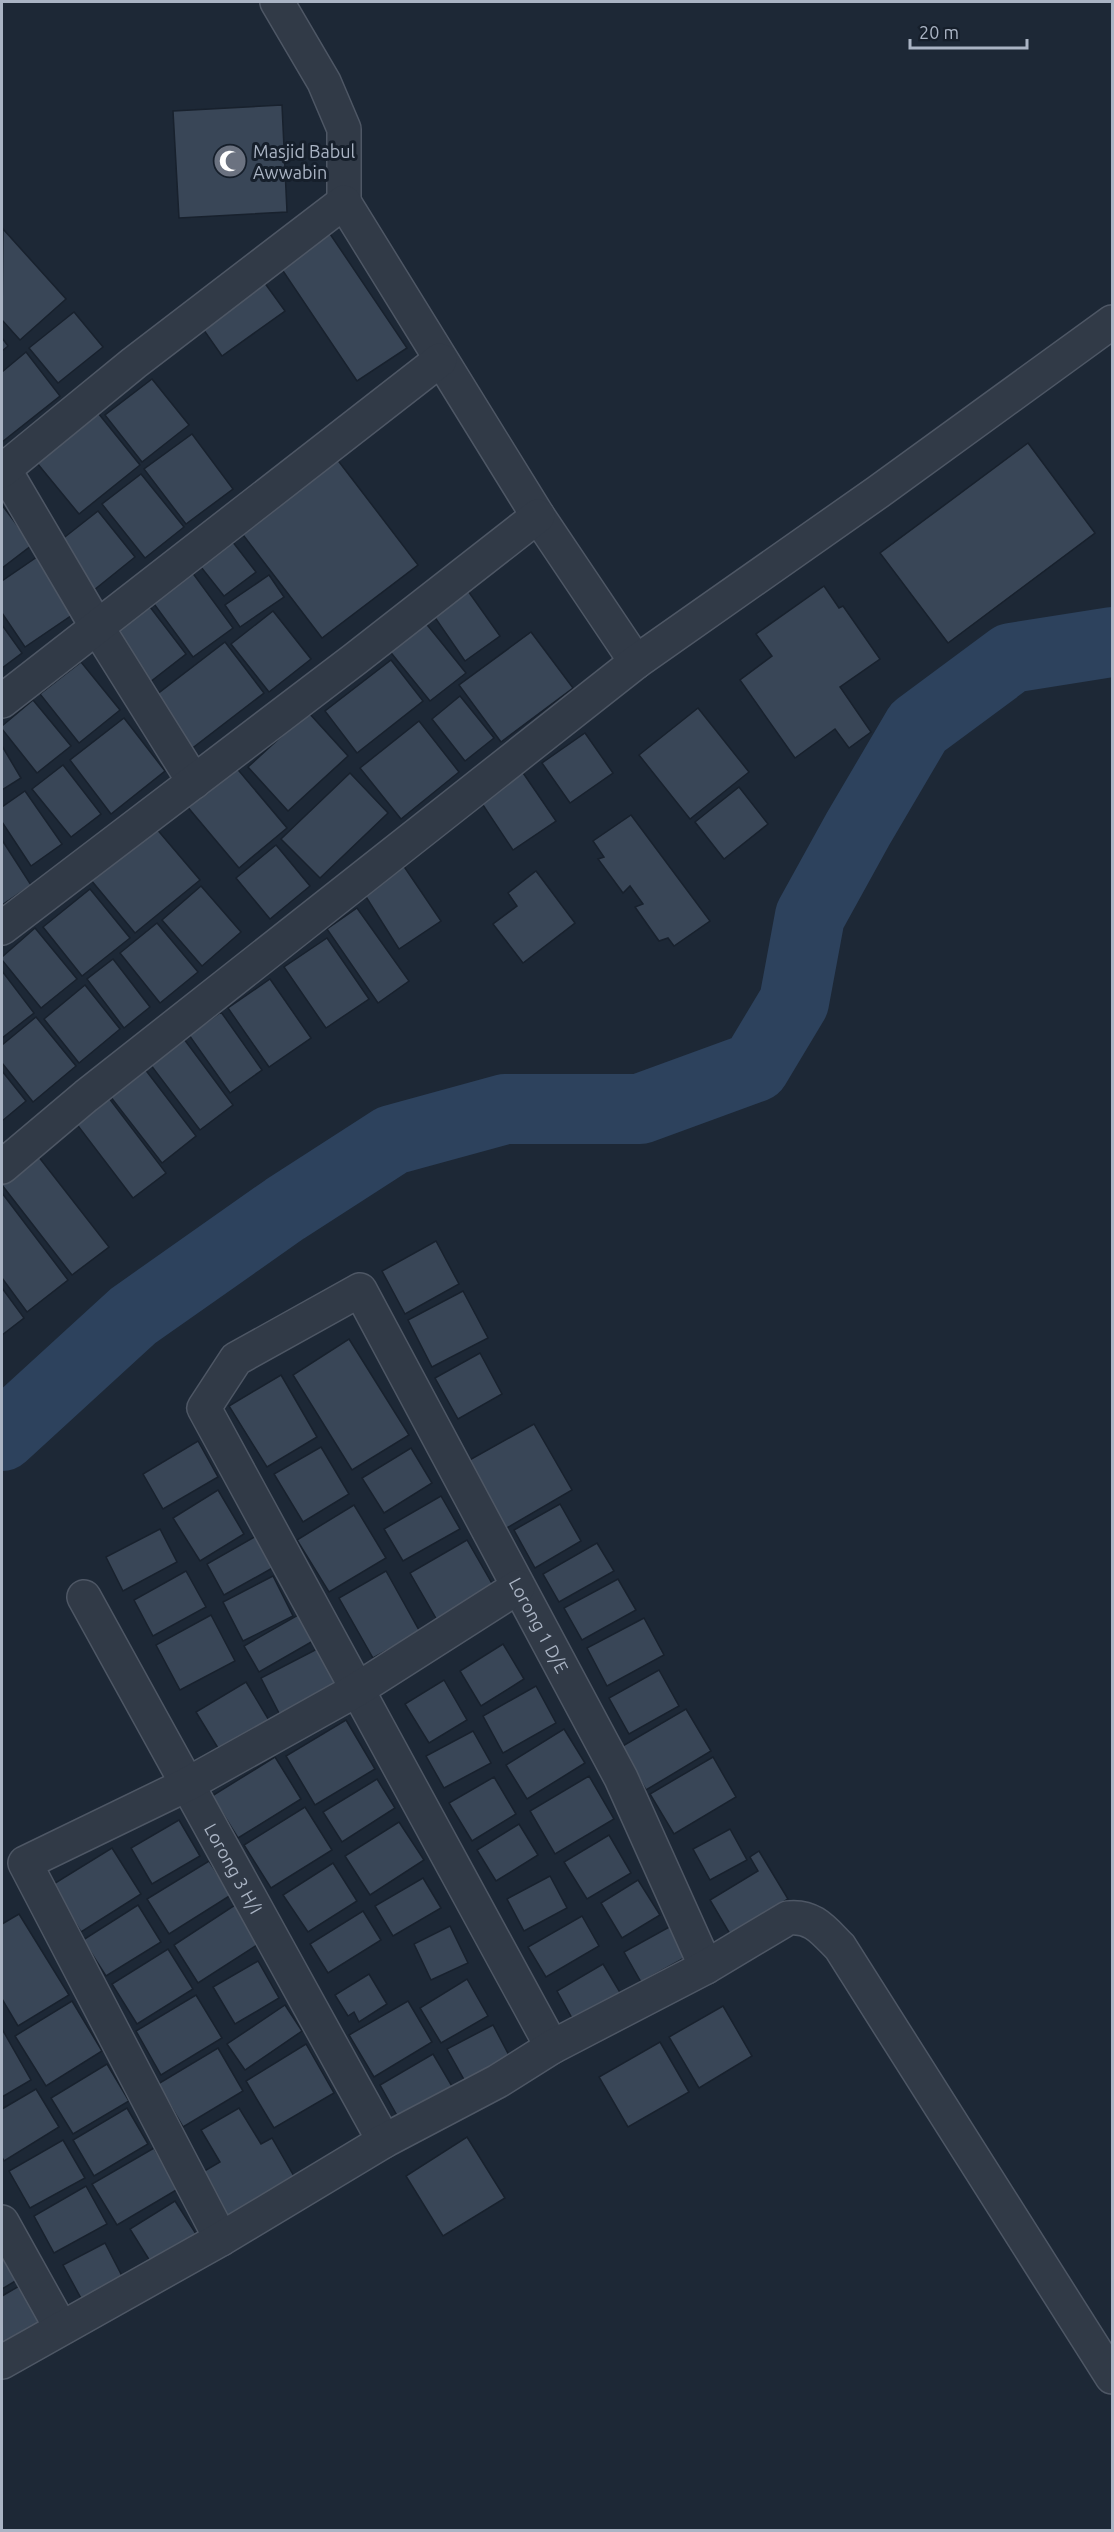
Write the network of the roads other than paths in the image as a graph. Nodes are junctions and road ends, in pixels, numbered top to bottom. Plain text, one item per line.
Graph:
1 (277, 2) edge
2 (344, 202) junction
3 (1113, 322) edge
4 (441, 360) junction
5 (3, 470) edge
6 (538, 516) junction
7 (97, 627) junction
8 (636, 662) junction
9 (2, 701) edge
10 (194, 782) junction
11 (2, 928) edge
12 (2, 1167) edge
13 (518, 1587) junction
14 (84, 1597) dead end
15 (358, 1689) junction
16 (188, 1784) junction
17 (706, 1967) junction
18 (552, 2047) junction
19 (384, 2141) junction
20 (2, 2222) edge
21 (221, 2239) junction
22 (61, 2328) junction
23 (2, 2362) edge
24 (1113, 2377) edge

1 - 2 street
2 - 4 street
2 - 5 street
3 - 8 street
4 - 6 street
4 - 7 street
5 - 7 street
6 - 8 street
6 - 10 street
7 - 9 street
7 - 10 street
8 - 12 street
10 - 11 street
13 - 15 street
13 - 15 street, Lorong 1 D/E
13 - 17 street, Lorong 1 D/E
14 - 16 street, Lorong 3 H/I
15 - 16 street
15 - 18 street
16 - 19 street, Lorong 3 H/I
16 - 21 street
17 - 18 street
17 - 24 street
18 - 19 street
19 - 21 street
20 - 22 street
21 - 22 street
22 - 23 street

